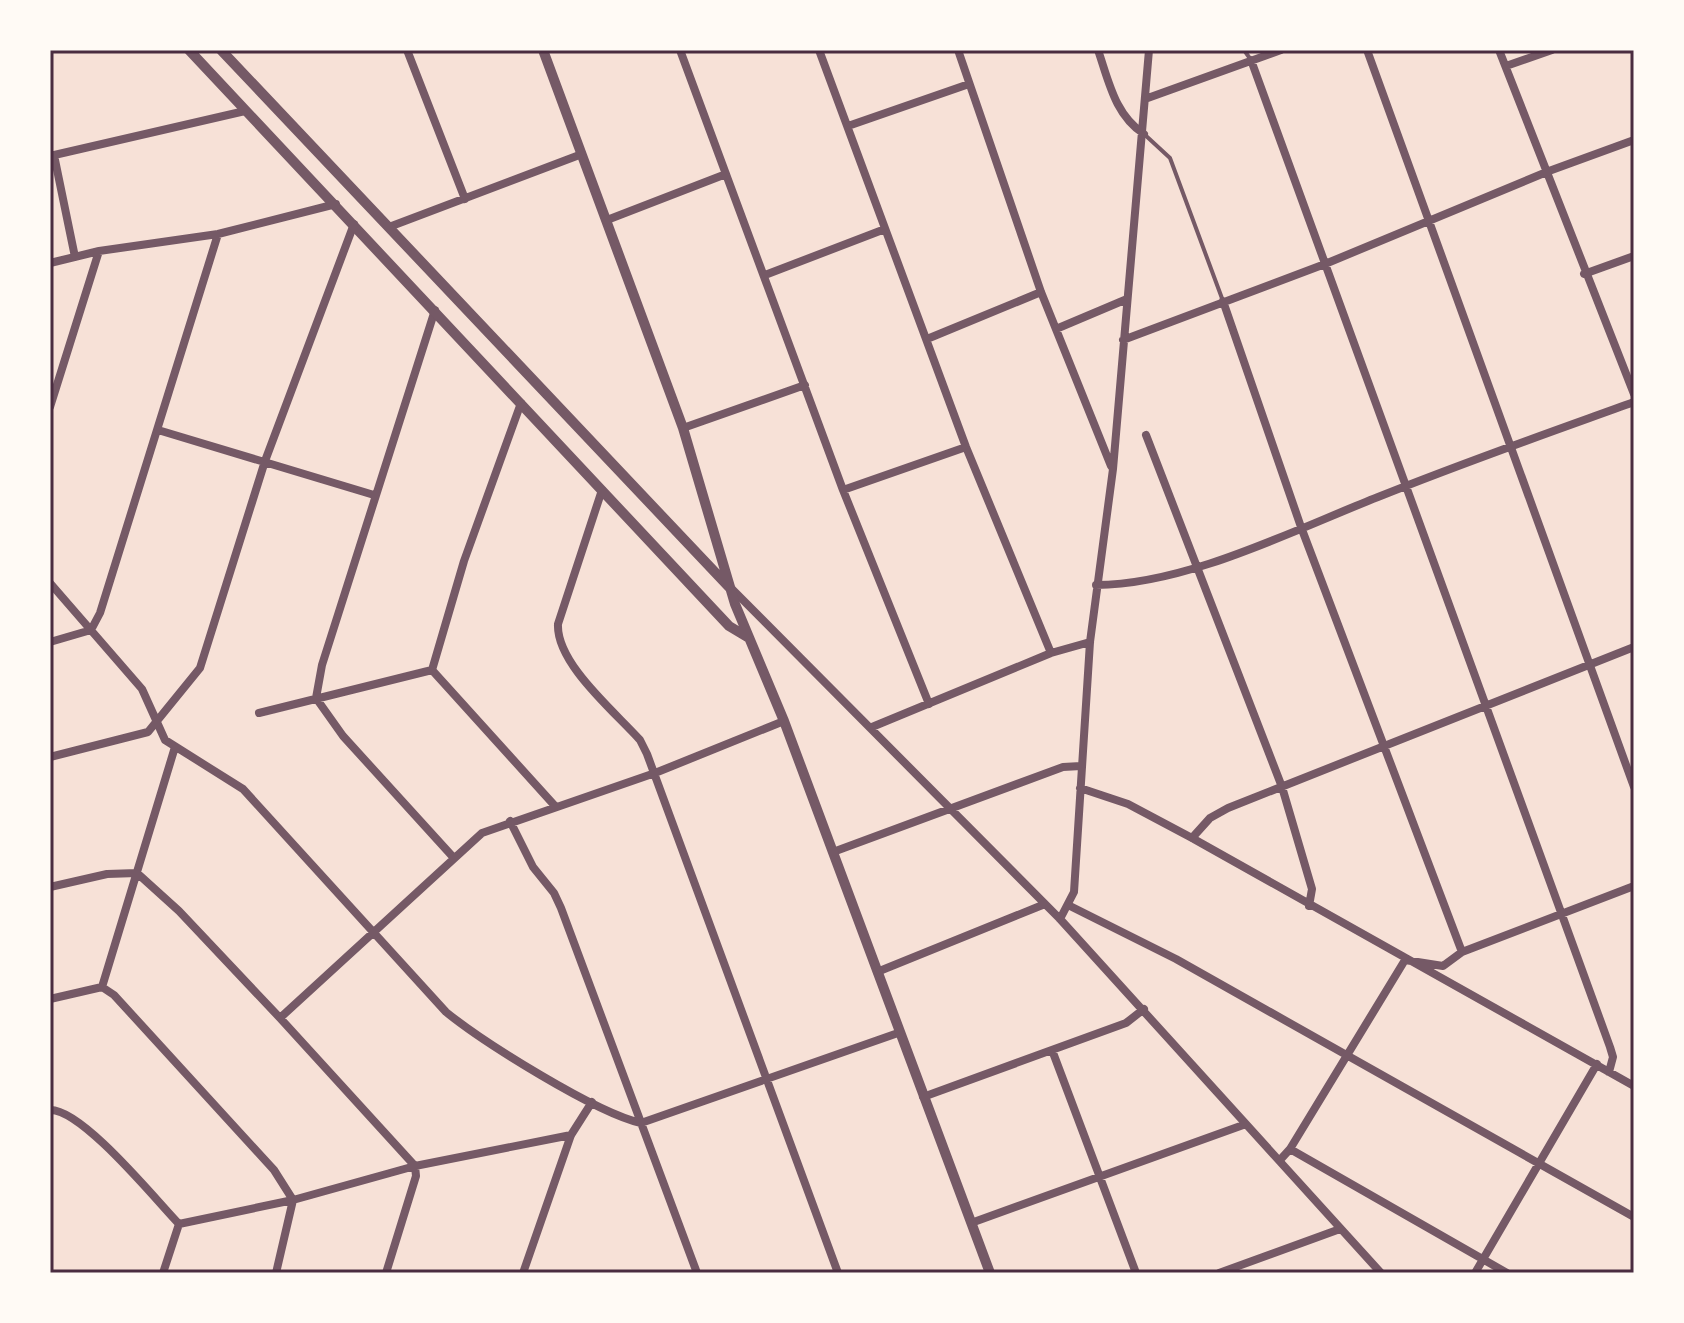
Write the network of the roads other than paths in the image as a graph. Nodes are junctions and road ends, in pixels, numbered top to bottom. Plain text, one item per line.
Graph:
1 (189, 50) edge
2 (221, 50) edge
3 (407, 50) edge
4 (543, 50) edge
5 (680, 50) edge
6 (819, 50) edge
7 (958, 50) edge
8 (1098, 50) edge
9 (1149, 50) edge
10 (1244, 50) edge
11 (1281, 50) edge
12 (1367, 50) edge
13 (1499, 50) edge
14 (1552, 50) edge
15 (1251, 60) junction
16 (1506, 66) junction
17 (969, 84) junction
18 (1145, 99) junction
19 (245, 111) junction
20 (848, 126) junction
21 (1144, 134) junction
22 (1634, 140) edge
23 (582, 154) junction
24 (52, 155) edge
25 (1549, 171) junction
26 (726, 174) junction
27 (465, 199) junction
28 (336, 204) junction
29 (607, 220) junction
30 (1432, 221) junction
31 (354, 224) junction
32 (389, 227) junction
33 (885, 229) junction
34 (218, 234) junction
35 (99, 251) junction
36 (1634, 256) edge
37 (75, 257) junction
38 (50, 263) edge
39 (1325, 264) junction
40 (1584, 274) junction
41 (765, 275) junction
42 (1041, 292) junction
43 (1127, 299) junction
44 (1223, 301) junction
45 (435, 310) junction
46 (1056, 329) junction
47 (927, 339) junction
48 (1123, 340) junction
49 (805, 385) junction
50 (1634, 394) edge
51 (1634, 402) edge
52 (521, 403) junction
53 (50, 407) edge
54 (683, 428) junction
55 (158, 430) junction
56 (1146, 435) dead end
57 (1509, 446) junction
58 (966, 447) junction
59 (265, 461) junction
60 (1113, 469) junction
61 (1405, 486) junction
62 (602, 490) junction
63 (843, 490) junction
64 (374, 495) junction
65 (1301, 527) junction
66 (1197, 566) junction
67 (50, 583) edge
68 (1096, 585) junction
69 (729, 587) junction
70 (91, 630) junction
71 (749, 638) junction
72 (50, 642) edge
73 (1090, 642) junction
74 (1634, 647) edge
75 (1051, 653) junction
76 (1591, 663) junction
77 (432, 670) junction
78 (316, 698) junction
79 (929, 704) junction
80 (1485, 707) junction
81 (259, 713) dead end
82 (784, 721) junction
83 (157, 723) junction
84 (872, 727) junction
85 (175, 747) junction
86 (1384, 748) junction
87 (50, 757) edge
88 (1081, 766) junction
89 (655, 773) junction
90 (1282, 787) junction
91 (1634, 787) edge
92 (1080, 788) junction
93 (555, 806) junction
94 (951, 807) junction
95 (510, 821) junction
96 (1192, 838) junction
97 (833, 852) junction
98 (453, 857) junction
99 (137, 873) junction
100 (1634, 886) edge
101 (50, 887) edge
102 (1045, 904) junction
103 (1070, 906) junction
104 (1309, 906) junction
105 (1562, 915) junction
106 (1060, 919) junction
107 (373, 931) junction
108 (1462, 952) junction
109 (1405, 960) junction
110 (877, 972) junction
111 (102, 987) junction
112 (50, 999) edge
113 (1144, 1009) junction
114 (280, 1018) junction
115 (898, 1033) junction
116 (1052, 1050) junction
117 (1347, 1054) junction
118 (1597, 1064) junction
119 (1609, 1072) junction
120 (768, 1081) junction
121 (1634, 1086) edge
122 (923, 1097) junction
123 (592, 1102) junction
124 (50, 1110) edge
125 (641, 1123) junction
126 (1246, 1124) junction
127 (571, 1135) junction
128 (1290, 1149) junction
129 (1280, 1160) junction
130 (1538, 1164) junction
131 (415, 1166) junction
132 (1100, 1176) junction
133 (293, 1200) junction
134 (1634, 1217) edge
135 (971, 1223) junction
136 (179, 1224) junction
137 (1340, 1229) junction
138 (1483, 1260) junction
139 (163, 1273) edge
140 (276, 1273) edge
141 (386, 1273) edge
142 (523, 1273) edge
143 (697, 1273) edge
144 (838, 1273) edge
145 (990, 1273) edge
146 (1136, 1273) edge
147 (1219, 1273) edge
148 (1381, 1273) edge
149 (1475, 1273) edge
150 (1507, 1273) edge

1 - 19 street
2 - 32 street
3 - 27 street
4 - 23 street
5 - 26 street
6 - 20 street
7 - 17 street
8 - 21 street
9 - 18 street
10 - 15 lane
11 - 15 street
12 - 30 street
13 - 16 street
14 - 16 street
15 - 18 street
15 - 39 street
16 - 25 street
17 - 20 street
17 - 42 street
18 - 21 street
19 - 24 street
19 - 28 street
20 - 33 street
21 - 43 street
21 - 44 lane
22 - 25 street
23 - 27 street
23 - 29 street
24 - 37 street
25 - 30 street
25 - 40 street
26 - 29 street
26 - 41 street
27 - 32 street
28 - 31 street
28 - 34 street
29 - 54 street
30 - 39 street
30 - 57 street
31 - 45 street
31 - 59 street
32 - 69 street
33 - 41 street
33 - 47 street
34 - 35 street
34 - 55 street
35 - 37 street
35 - 53 street
36 - 40 street
37 - 38 street
39 - 44 street
39 - 61 street
40 - 50 street
41 - 49 street
42 - 46 street
42 - 47 street
43 - 46 street
43 - 48 street
44 - 48 street
44 - 65 street
45 - 52 street
45 - 64 street
46 - 60 street
47 - 58 street
48 - 60 street
49 - 54 street
49 - 63 street
51 - 57 street
52 - 62 street
52 - 77 street
54 - 69 street
55 - 59 street
55 - 70 street
56 - 66 street
57 - 61 street
57 - 76 street
58 - 63 street
58 - 75 street
59 - 64 street
59 - 83 street
60 - 68 street
61 - 65 street
61 - 80 street
62 - 71 street
62 - 89 street
63 - 79 street
64 - 78 street
65 - 66 street
65 - 86 street
66 - 68 street
66 - 90 street
67 - 70 street
68 - 73 street
69 - 71 street
69 - 84 street
70 - 72 street
70 - 83 street
71 - 82 street
73 - 75 street
73 - 88 street
74 - 76 street
75 - 79 street
76 - 80 street
76 - 91 street
77 - 78 street
77 - 93 street
78 - 81 street
78 - 98 street
79 - 84 street
80 - 86 street
80 - 105 street
82 - 89 street
82 - 97 street
83 - 85 street
83 - 87 street
84 - 94 street
85 - 99 street
85 - 107 street
86 - 90 street
86 - 108 street
88 - 92 street
88 - 94 street
89 - 93 street
89 - 120 street
90 - 96 street
90 - 104 street
92 - 96 street
92 - 103 street
93 - 95 street
94 - 97 street
94 - 102 street
95 - 98 street
95 - 125 street
96 - 104 street
97 - 110 street
98 - 107 street
99 - 101 street
99 - 111 street
99 - 114 street
100 - 105 street
102 - 106 street
102 - 110 street
103 - 106 street
103 - 117 street
104 - 109 street
105 - 108 street
105 - 119 street
106 - 113 street
107 - 114 street
107 - 123 street
108 - 109 street
109 - 117 street
109 - 118 street
110 - 115 street
111 - 112 street
111 - 133 street
113 - 116 street
113 - 126 street
114 - 131 street
115 - 120 street
115 - 122 street
116 - 122 street
116 - 132 street
117 - 128 street
117 - 130 street
118 - 119 street
118 - 130 street
119 - 121 street
120 - 125 street
120 - 144 street
122 - 135 street
123 - 125 street
123 - 127 street
124 - 136 street
125 - 143 street
126 - 129 street
126 - 132 street
127 - 131 street
127 - 142 street
128 - 129 street
128 - 138 street
129 - 137 street
130 - 134 street
130 - 138 street
131 - 133 street
131 - 141 street
132 - 135 street
132 - 146 street
133 - 136 street
133 - 140 street
135 - 145 street
136 - 139 street
137 - 147 street
137 - 148 street
138 - 149 street
138 - 150 street

